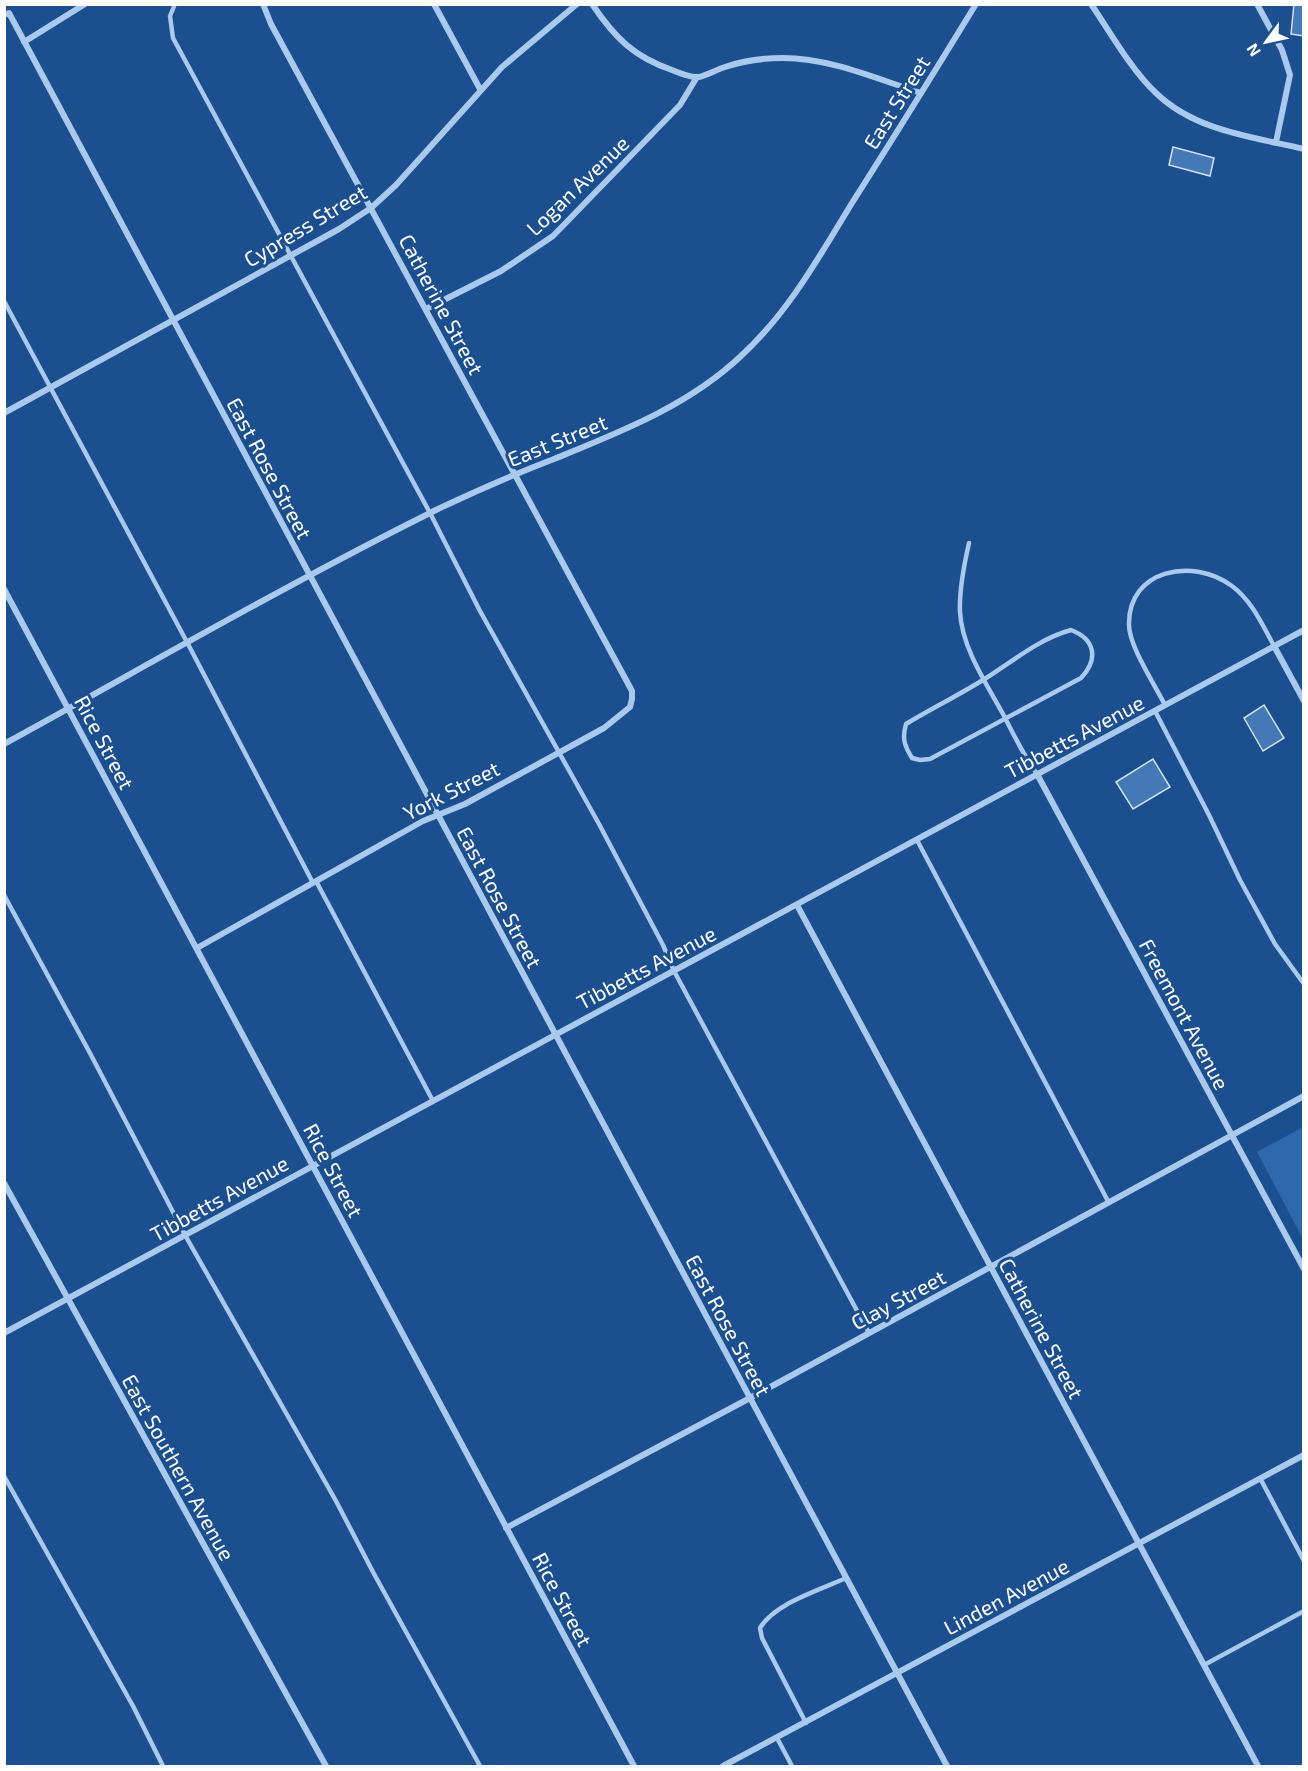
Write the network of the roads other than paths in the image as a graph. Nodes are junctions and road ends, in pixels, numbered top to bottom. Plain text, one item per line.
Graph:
1 (86, 4) edge
2 (175, 4) edge
3 (263, 4) edge
4 (434, 4) edge
5 (577, 4) edge
6 (592, 4) edge
7 (976, 4) edge
8 (1091, 4) edge
9 (1257, 4) edge
10 (4, 15) edge
11 (24, 42) junction
12 (697, 77) junction
13 (480, 89) junction
14 (921, 93) junction
15 (1276, 142) junction
16 (1304, 149) edge
17 (371, 208) junction
18 (290, 256) junction
19 (4, 301) edge
20 (426, 309) junction
21 (173, 321) junction
22 (51, 388) junction
23 (4, 413) edge
24 (515, 474) junction
25 (430, 513) junction
26 (969, 543) dead end
27 (310, 577) junction
28 (4, 589) edge
29 (592, 618) joint
30 (1304, 630) edge
31 (188, 644) junction
32 (1274, 646) junction
33 (984, 680) junction
34 (1304, 701) edge
35 (1165, 705) junction
36 (69, 709) junction
37 (1155, 711) junction
38 (1005, 719) junction
39 (4, 744) edge
40 (558, 753) junction
41 (1037, 774) junction
42 (438, 815) junction
43 (917, 840) junction
44 (314, 882) junction
45 (4, 895) edge
46 (797, 905) junction
47 (196, 948) junction
48 (674, 971) junction
49 (1304, 984) edge
50 (555, 1035) junction
51 (1304, 1096) edge
52 (433, 1101) junction
53 (1232, 1136) junction
54 (313, 1166) junction
55 (4, 1183) edge
56 (1109, 1203) junction
57 (185, 1235) junction
58 (991, 1267) junction
59 (1304, 1269) edge
60 (68, 1299) junction
61 (869, 1333) junction
62 (4, 1334) edge
63 (750, 1398) junction
64 (1304, 1455) edge
65 (4, 1476) edge
66 (1260, 1478) junction
67 (506, 1528) junction
68 (1138, 1543) junction
69 (1304, 1561) edge
70 (846, 1578) junction
71 (1304, 1611) edge
72 (1204, 1665) junction
73 (898, 1674) junction
74 (806, 1723) junction
75 (777, 1738) junction
76 (163, 1767) edge
77 (326, 1767) edge
78 (480, 1767) edge
79 (634, 1767) edge
80 (723, 1767) edge
81 (792, 1767) edge
82 (947, 1767) edge
83 (1258, 1767) edge

1 - 11 street
2 - 18 lane
3 - 17 street, Catherine Street
4 - 13 street
5 - 13 street, Cypress Street
6 - 12 street
7 - 14 street, East Street
8 - 15 street
9 - 15 street
10 - 11 street, East Rose Street
11 - 21 street, East Rose Street
12 - 14 street
12 - 20 street, Logan Avenue
13 - 17 street, Cypress Street
14 - 24 street, East Street
15 - 16 street
17 - 18 street, Cypress Street
17 - 20 street, Catherine Street
18 - 21 street, Cypress Street
18 - 25 lane
19 - 22 lane
20 - 24 street, Catherine Street
21 - 22 street, Cypress Street
21 - 27 street, East Rose Street
22 - 23 street, Cypress Street
22 - 31 lane
24 - 25 street, East Street
24 - 29 street, Catherine Street
25 - 27 street, East Street
25 - 40 lane
26 - 33 lane
27 - 31 street, East Street
27 - 42 street, East Rose Street
28 - 36 street, Rice Street
29 - 40 street, York Street
30 - 32 street, Tibbetts Avenue
31 - 36 street, East Street
31 - 44 lane
32 - 34 street
32 - 35 street, Tibbetts Avenue
32 - 35 lane
33 - 38 lane
33 - 38 lane
33 - 38 lane
35 - 37 street, Tibbetts Avenue
36 - 39 street, East Street
36 - 47 street, Rice Street
37 - 41 street, Tibbetts Avenue
37 - 49 lane
38 - 41 lane
40 - 42 street, York Street
40 - 48 lane
41 - 43 street, Tibbetts Avenue
41 - 53 street, Freemont Avenue
42 - 44 street, York Street
42 - 50 street, East Rose Street
43 - 46 street, Tibbetts Avenue
43 - 56 lane
44 - 47 street, York Street
44 - 52 lane
45 - 57 lane
46 - 48 street, Tibbetts Avenue
46 - 58 street, Catherine Street
47 - 54 street, Rice Street
48 - 50 street, Tibbetts Avenue
48 - 61 lane
50 - 52 street, Tibbetts Avenue
50 - 63 street, East Rose Street
51 - 53 street, Clay Street
52 - 54 street, Tibbetts Avenue
53 - 56 street, Clay Street
53 - 59 street, Freemont Avenue
54 - 57 street, Tibbetts Avenue
54 - 67 street, Rice Street
55 - 60 street, East Southern Avenue
56 - 58 street, Clay Street
57 - 60 street, Tibbetts Avenue
57 - 78 lane
58 - 61 street, Clay Street
58 - 68 street, Catherine Street
60 - 62 street, Tibbetts Avenue
60 - 77 street, East Southern Avenue
61 - 63 street, Clay Street
63 - 67 street, Clay Street
63 - 70 street, East Rose Street
64 - 66 street, Linden Avenue
65 - 76 lane
66 - 68 street, Linden Avenue
66 - 69 lane
67 - 79 street, Rice Street
68 - 72 street, Catherine Street
68 - 73 street, Linden Avenue
70 - 73 street, East Rose Street
70 - 74 lane
71 - 72 lane
72 - 83 street, Catherine Street
73 - 74 street, Linden Avenue
73 - 82 street, East Rose Street
74 - 75 street, Linden Avenue
75 - 80 street, Linden Avenue
75 - 81 lane

